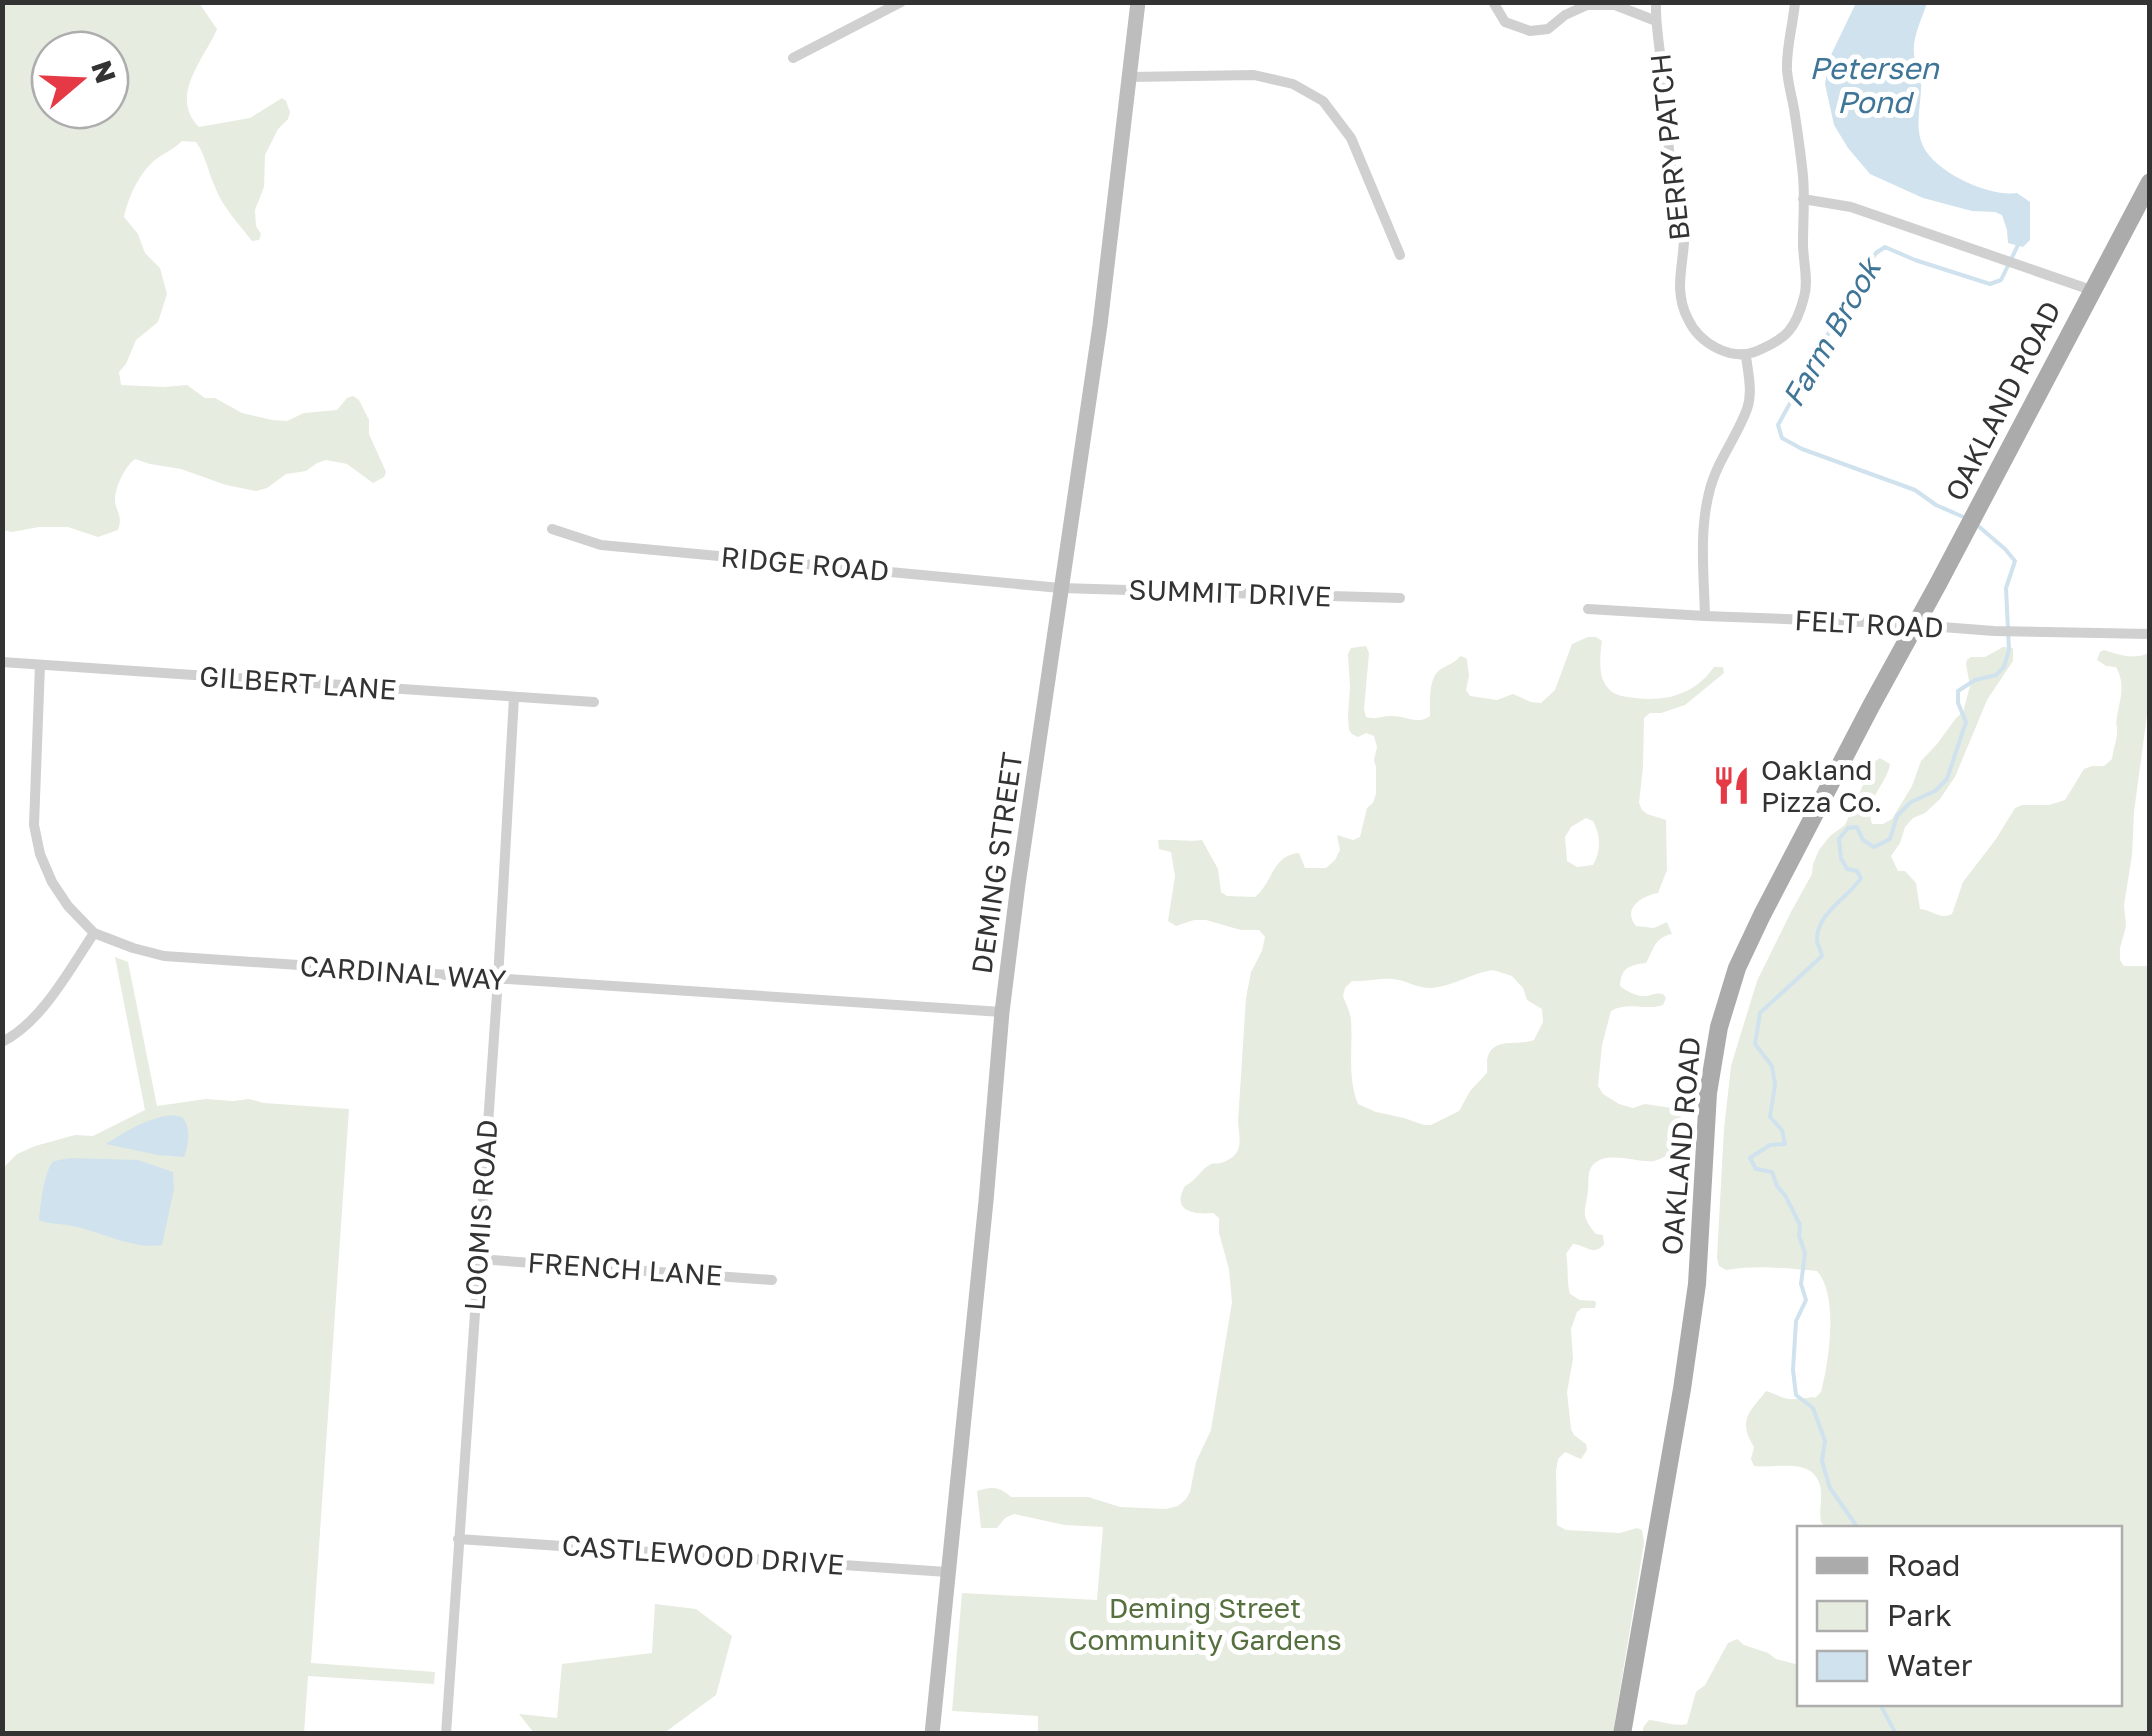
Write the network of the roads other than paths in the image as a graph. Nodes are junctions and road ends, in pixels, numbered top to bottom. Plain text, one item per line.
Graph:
1 (901, 2) edge
2 (1138, 2) edge
3 (1493, 2) edge
4 (1656, 2) edge
5 (1795, 2) edge
6 (1656, 21) junction
7 (794, 58) dead end
8 (1130, 77) junction
9 (2150, 182) edge
10 (1803, 198) junction
11 (1400, 256) dead end
12 (2091, 290) junction
13 (1746, 356) junction
14 (552, 529) dead end
15 (1060, 588) junction
16 (1400, 598) dead end
17 (1588, 609) dead end
18 (1705, 616) junction
19 (1915, 625) junction
20 (2150, 634) edge
21 (2, 662) edge
22 (40, 665) junction
23 (514, 697) junction
24 (594, 702) dead end
25 (94, 933) junction
26 (498, 979) junction
27 (1002, 1012) junction
28 (2, 1042) edge
29 (478, 1259) junction
30 (772, 1280) dead end
31 (458, 1539) junction
32 (947, 1572) junction
33 (446, 1734) edge
34 (932, 1734) edge
35 (1622, 1734) edge

1 - 7 street
2 - 8 street, DEMING STREET
3 - 6 street, BERRY PATCH
4 - 6 street, BERRY PATCH
5 - 10 street
6 - 13 street, BERRY PATCH
8 - 11 street
8 - 15 street, DEMING STREET
9 - 12 main road, OAKLAND ROAD
10 - 12 street
10 - 13 street
12 - 19 main road, OAKLAND ROAD
13 - 18 street
14 - 15 street, RIDGE ROAD
15 - 16 street, SUMMIT DRIVE
15 - 27 street, DEMING STREET
17 - 18 street, FELT ROAD
18 - 19 street, FELT ROAD
19 - 20 street, FELT ROAD
19 - 35 main road, OAKLAND ROAD
21 - 22 street, GILBERT LANE
22 - 23 street, GILBERT LANE
22 - 25 street, CARDINAL WAY
23 - 24 street, GILBERT LANE
23 - 26 street, LOOMIS ROAD
25 - 26 street, CARDINAL WAY
25 - 28 street
26 - 27 street, CARDINAL WAY
26 - 29 street, LOOMIS ROAD
27 - 32 street, DEMING STREET
29 - 30 street, FRENCH LANE
29 - 31 street, LOOMIS ROAD
31 - 32 street, CASTLEWOOD DRIVE
31 - 33 street, LOOMIS ROAD
32 - 34 street, DEMING STREET

